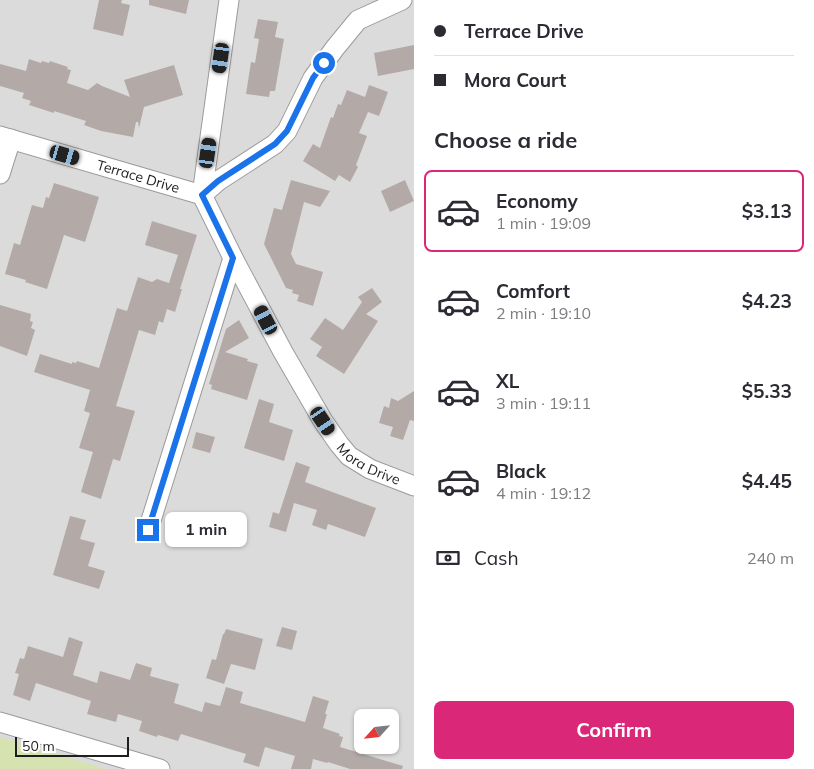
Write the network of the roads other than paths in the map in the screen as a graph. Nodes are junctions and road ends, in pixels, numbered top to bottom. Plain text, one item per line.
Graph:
1 (229, 0) edge
2 (402, 0) edge
3 (5, 137) edge
4 (0, 174) edge
5 (202, 195) junction
6 (233, 258) junction
7 (414, 486) edge
8 (148, 530) dead end
9 (0, 722) edge
10 (160, 769) edge

1 - 5 street
2 - 5 street
3 - 4 street
3 - 5 street, Terrace Drive
5 - 6 street, Mora Drive
6 - 7 street, Mora Drive
6 - 8 street
9 - 10 street

